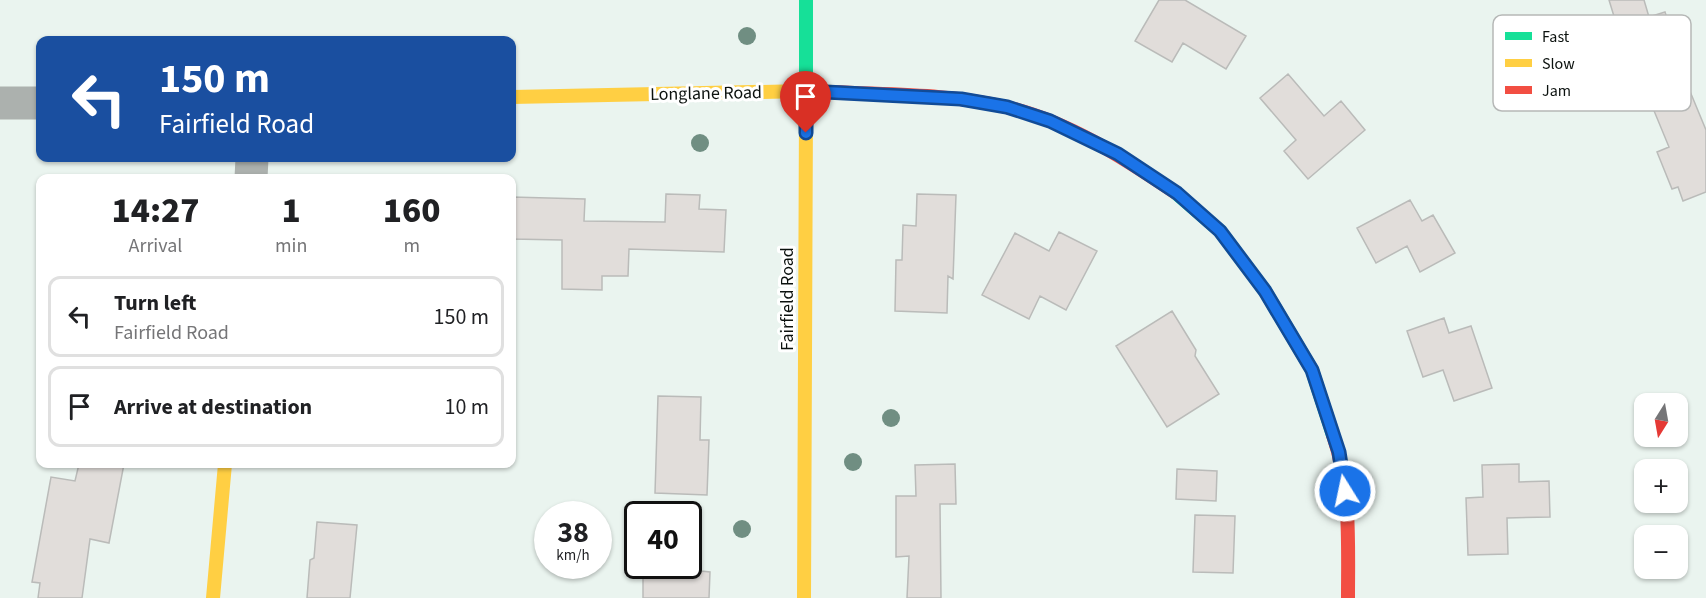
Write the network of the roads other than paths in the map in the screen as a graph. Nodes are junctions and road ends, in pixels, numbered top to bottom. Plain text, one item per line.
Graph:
1 (806, 0) edge
2 (806, 91) junction
3 (516, 97) edge
4 (0, 103) edge
5 (36, 103) edge
6 (225, 468) edge
7 (213, 598) edge
8 (804, 598) edge
9 (1348, 598) edge

1 - 2 street, Fairfield Road
2 - 3 street, Longlane Road
2 - 8 street, Fairfield Road
2 - 9 street, Longlane Road
4 - 5 street
6 - 7 street

